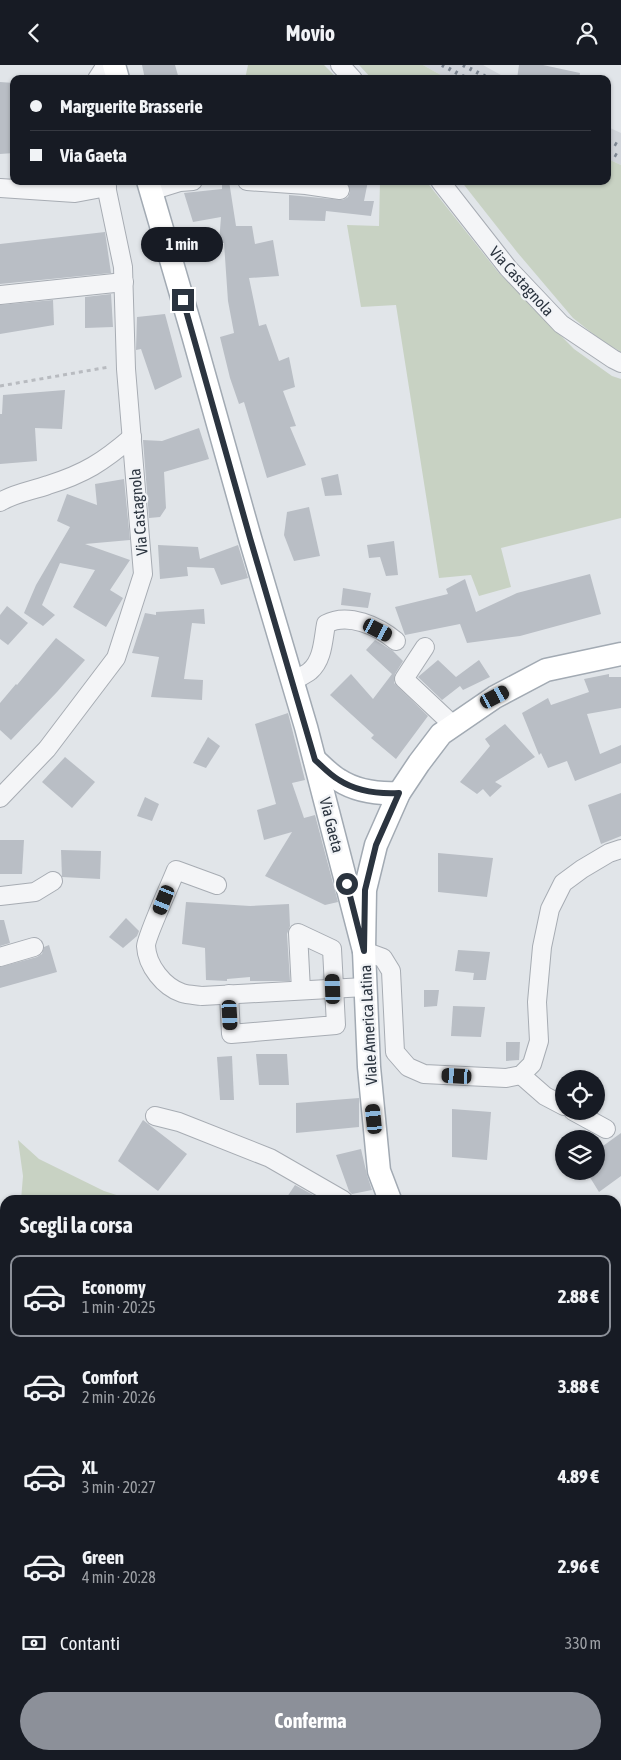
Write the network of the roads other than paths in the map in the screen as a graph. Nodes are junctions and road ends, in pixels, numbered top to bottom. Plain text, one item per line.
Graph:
1 (340, 65) edge
2 (349, 75) edge
3 (103, 185) edge
4 (106, 185) edge
5 (306, 185) edge
6 (443, 185) edge
7 (149, 186) edge
8 (0, 188) edge
9 (340, 190) dead end
10 (124, 282) junction
11 (0, 295) edge
12 (621, 363) edge
13 (132, 437) junction
14 (0, 502) edge
15 (396, 641) dead end
16 (426, 647) dead end
17 (621, 654) edge
18 (293, 681) junction
19 (453, 725) junction
20 (315, 760) junction
21 (399, 793) junction
22 (0, 798) edge
23 (334, 832) junction
24 (376, 845) junction
25 (621, 849) edge
26 (53, 881) dead end
27 (217, 885) dead end
28 (0, 896) edge
29 (34, 947) dead end
30 (364, 951) junction
31 (0, 957) edge
32 (365, 987) junction
33 (333, 989) junction
34 (301, 991) junction
35 (229, 995) junction
36 (521, 1075) junction
37 (555, 1101) edge
38 (155, 1116) dead end
39 (590, 1120) edge
40 (606, 1129) dead end
41 (334, 1195) edge
42 (383, 1195) edge

1 - 2 street
3 - 8 street
4 - 10 street, Via Castagnola
5 - 9 street
6 - 12 street, Via Castagnola
7 - 18 main road, Via Gaeta
10 - 11 street
10 - 13 street, Via Castagnola
13 - 14 street
13 - 22 street, Via Castagnola
15 - 18 street
16 - 19 street
17 - 19 main road, Viale America Latina
18 - 20 main road, Via Gaeta
19 - 21 main road, Viale America Latina
20 - 21 main road
20 - 23 main road, Via Gaeta
21 - 24 main road, Viale America Latina
23 - 24 main road
23 - 30 main road, Via Gaeta
24 - 30 main road, Viale America Latina
25 - 36 street
26 - 28 street
27 - 35 street
29 - 31 street
30 - 32 main road, Viale America Latina
30 - 36 street
32 - 33 street
32 - 42 main road, Viale America Latina
33 - 34 street
33 - 34 street
33 - 35 street
34 - 35 street
36 - 37 street
38 - 41 street
39 - 40 street

